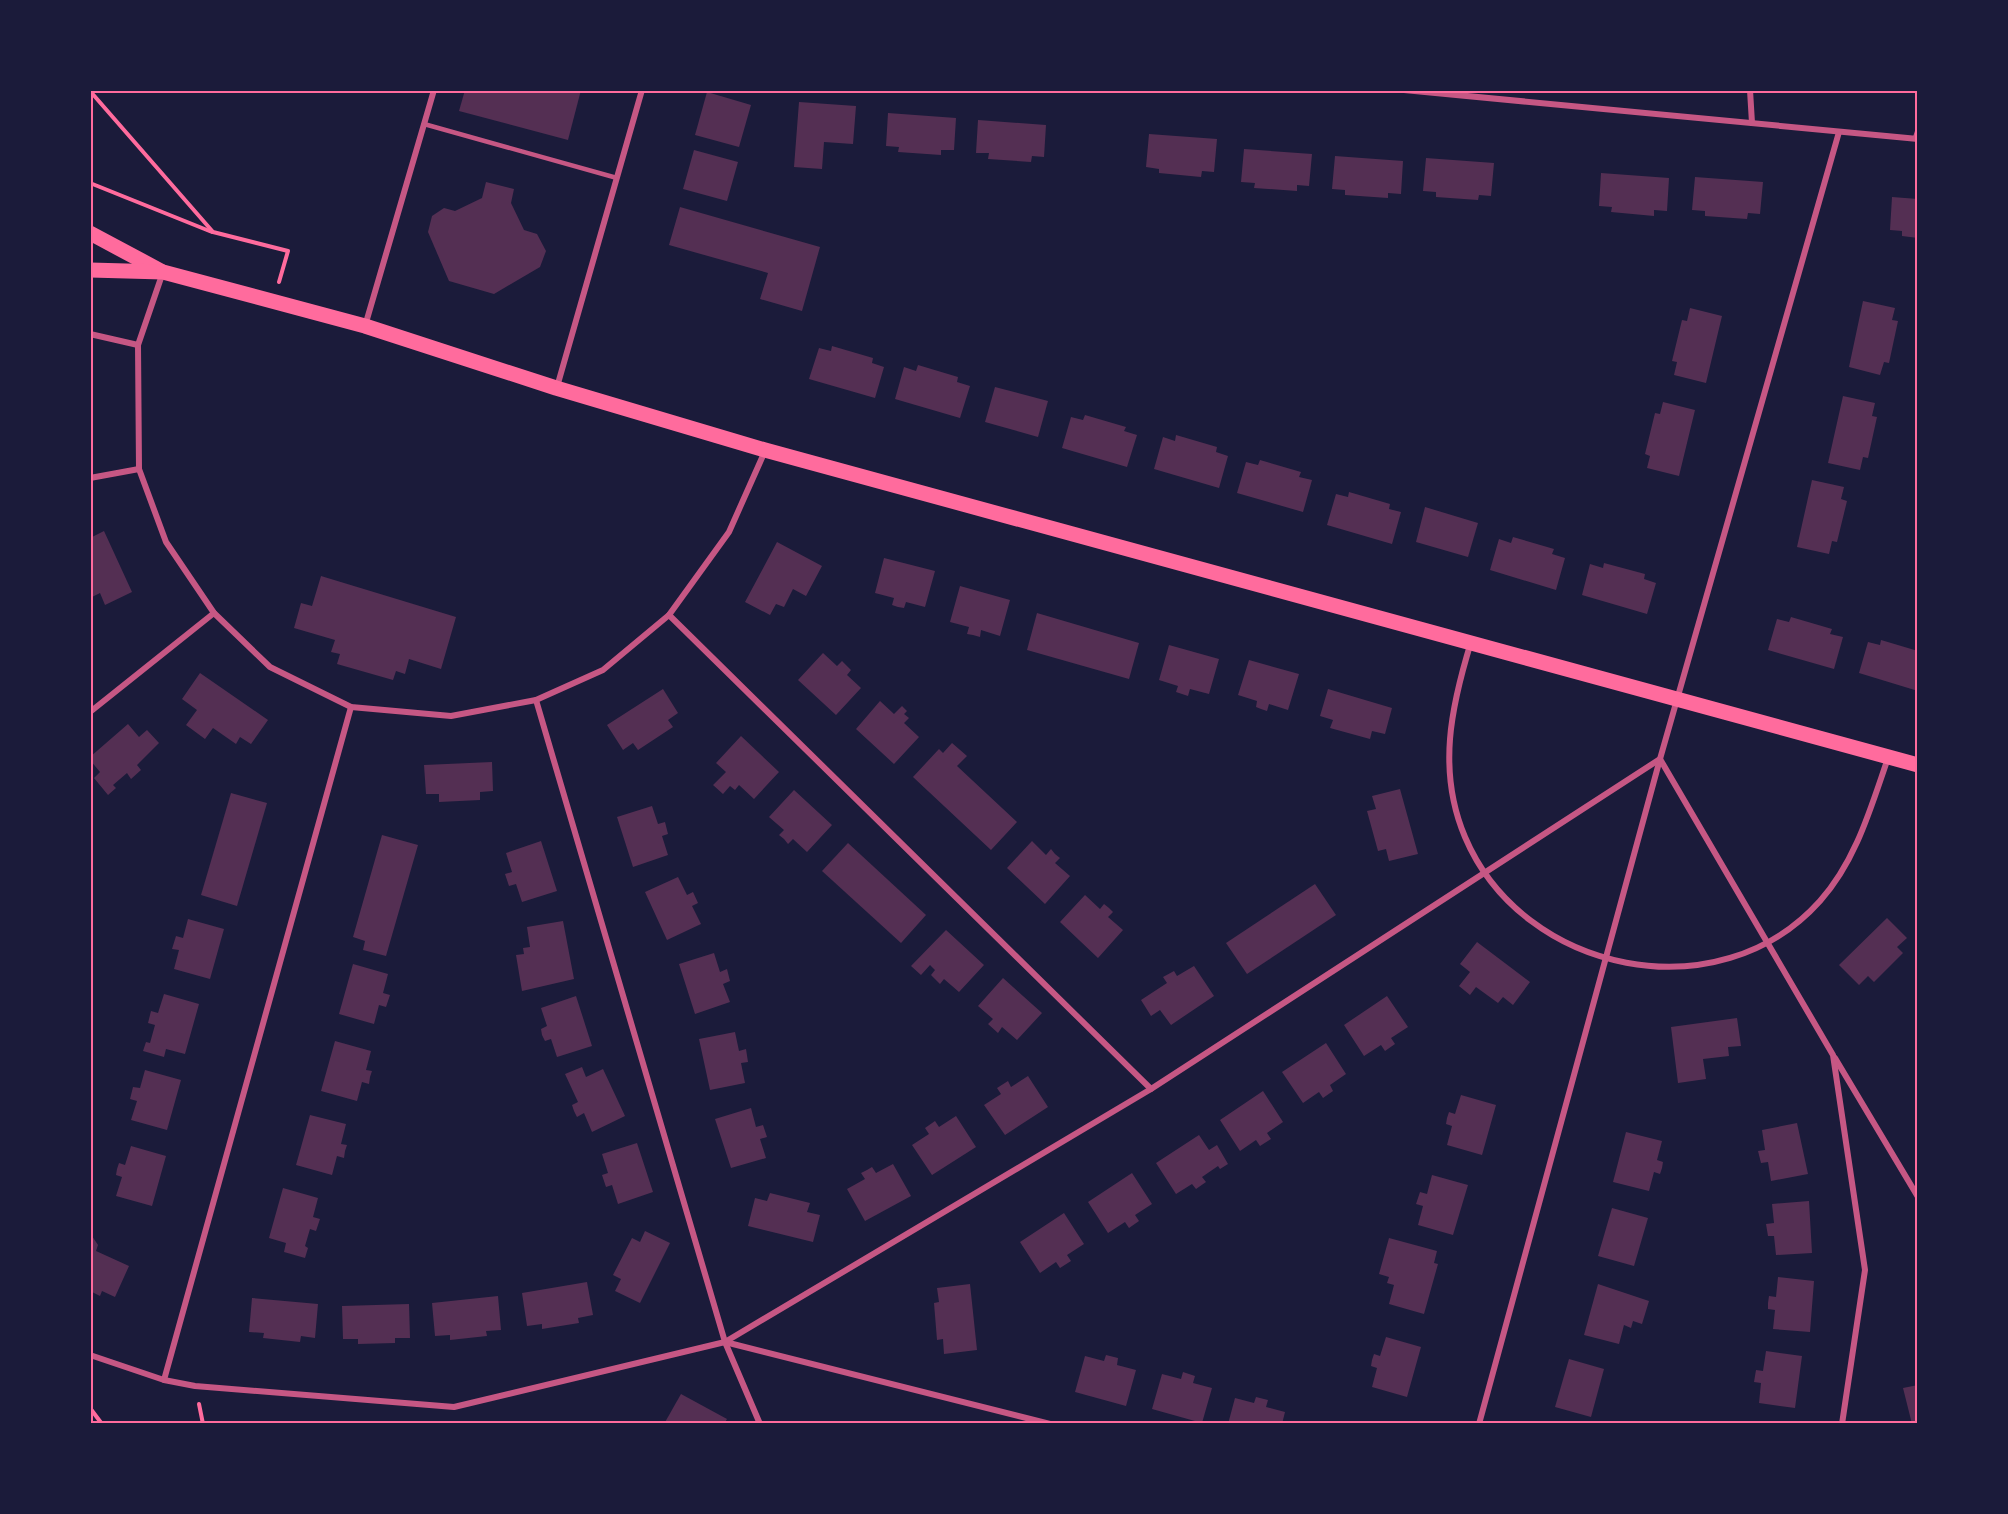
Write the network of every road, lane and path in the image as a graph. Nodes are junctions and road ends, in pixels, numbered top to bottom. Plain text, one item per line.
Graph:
1 (434, 90) edge
2 (642, 90) edge
3 (1404, 90) edge
4 (1750, 90) edge
5 (90, 91) edge
6 (1752, 123) junction
7 (424, 124) junction
8 (1918, 129) edge
9 (1839, 132) junction
10 (1917, 139) edge
11 (617, 178) junction
12 (90, 183) edge
13 (213, 232) junction
14 (90, 233) edge
15 (90, 270) edge
16 (163, 272) junction
17 (273, 303) junction
18 (365, 326) junction
19 (90, 334) edge
20 (138, 345) junction
21 (556, 388) junction
22 (765, 450) junction
23 (139, 469) junction
24 (90, 478) edge
25 (214, 613) junction
26 (669, 615) junction
27 (1471, 642) junction
28 (536, 700) junction
29 (1678, 700) junction
30 (351, 707) junction
31 (90, 712) edge
32 (1889, 756) junction
33 (1660, 759) junction
34 (1918, 765) edge
35 (1484, 872) junction
36 (1767, 942) junction
37 (1605, 960) junction
38 (1833, 1055) junction
39 (1151, 1089) junction
40 (1918, 1197) edge
41 (725, 1342) junction
42 (90, 1355) edge
43 (164, 1380) junction
44 (90, 1408) edge
45 (102, 1424) edge
46 (760, 1424) edge
47 (1050, 1424) edge
48 (1479, 1424) edge
49 (1842, 1424) edge

1 - 7 street
2 - 11 street
3 - 6 street
4 - 6 street
5 - 13 path
6 - 9 street
7 - 11 lane
7 - 18 street
8 - 10 lane
9 - 10 street
9 - 29 street
11 - 21 street
12 - 13 path
13 - 17 path
14 - 16 main road
15 - 16 main road
16 - 17 main road
16 - 20 street
17 - 18 main road
18 - 21 main road
19 - 20 street
20 - 23 street
21 - 22 main road
22 - 26 street
22 - 27 main road
23 - 24 street
23 - 25 street
25 - 30 street
25 - 31 street
26 - 28 street
26 - 39 street
27 - 29 main road
27 - 35 street
28 - 30 street
28 - 41 street
29 - 32 main road
29 - 33 street
30 - 43 street
32 - 34 main road
32 - 36 street
33 - 35 street
33 - 36 street
33 - 37 street
35 - 37 street
35 - 39 street
36 - 37 street
36 - 38 street
37 - 48 street
38 - 40 street
38 - 49 street
39 - 41 street
41 - 43 street
41 - 46 street
41 - 47 street
42 - 43 street
44 - 45 path

